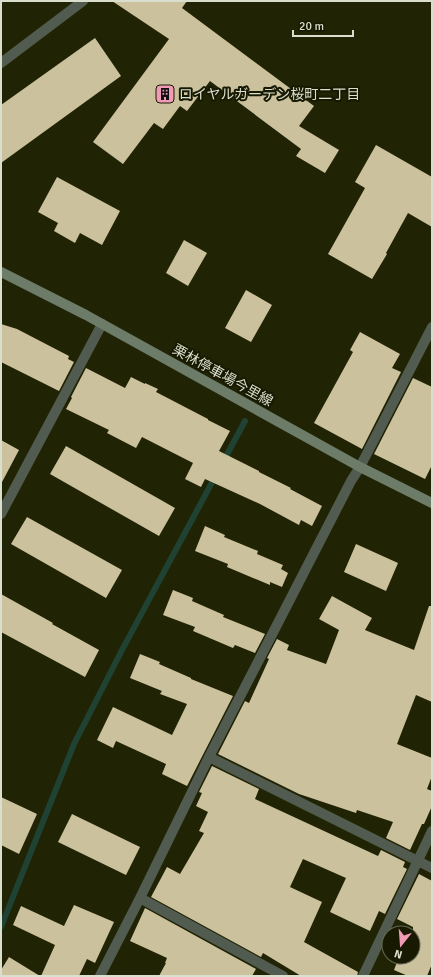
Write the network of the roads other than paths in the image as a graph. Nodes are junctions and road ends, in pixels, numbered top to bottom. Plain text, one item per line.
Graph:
1 (83, 1) edge
2 (1, 63) edge
3 (1, 272) edge
4 (102, 324) junction
5 (432, 327) edge
6 (360, 467) junction
7 (432, 503) edge
8 (1, 514) edge
9 (209, 758) junction
10 (432, 831) edge
11 (418, 860) junction
12 (432, 868) edge
13 (140, 898) junction
14 (100, 976) edge
15 (283, 976) edge
16 (363, 976) edge

1 - 2 street
3 - 4 main road, 栗林停車場今里線
4 - 6 main road, 栗林停車場今里線
4 - 8 street
5 - 6 street
6 - 7 main road, 栗林停車場今里線
6 - 9 street
9 - 11 street
9 - 13 street
10 - 11 street
11 - 12 street
11 - 16 street
13 - 14 street
13 - 15 street

